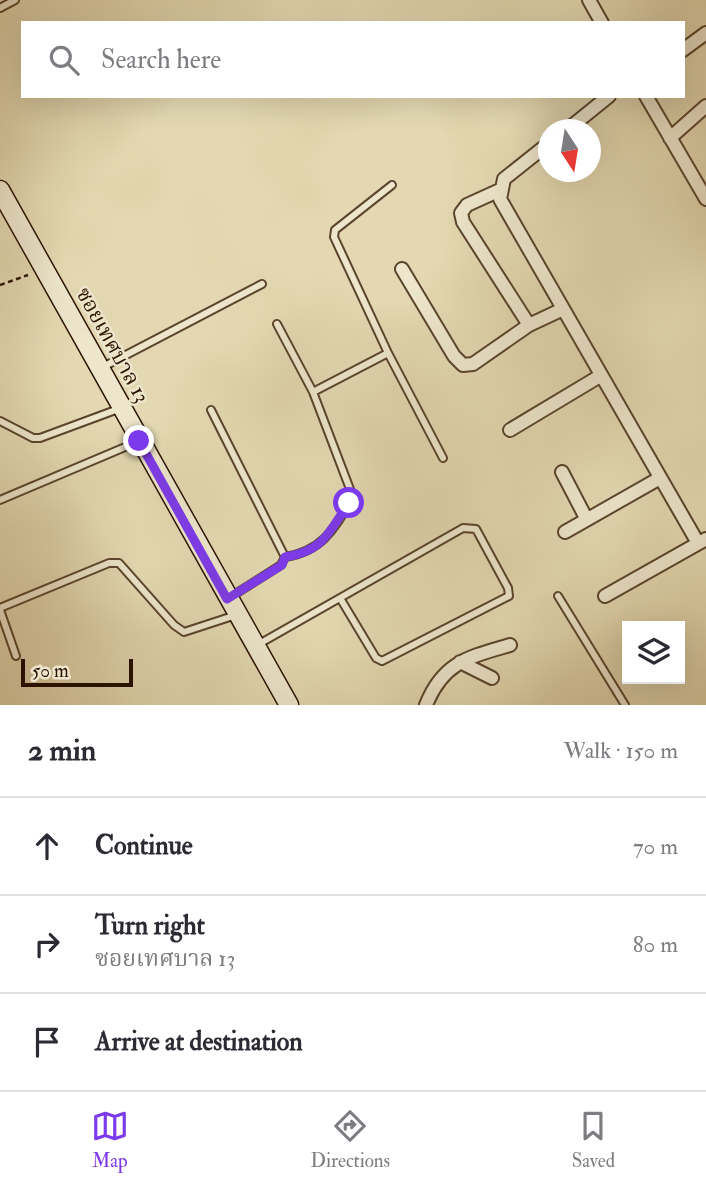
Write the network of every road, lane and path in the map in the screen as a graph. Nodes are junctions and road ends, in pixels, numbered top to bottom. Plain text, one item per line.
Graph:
1 (15, 0) edge
2 (589, 0) edge
3 (0, 8) edge
4 (602, 21) edge
5 (706, 33) edge
6 (685, 49) edge
7 (607, 98) edge
8 (647, 98) edge
9 (706, 106) edge
10 (581, 119) edge
11 (670, 138) junction
12 (538, 152) edge
13 (392, 185) dead end
14 (0, 190) edge
15 (500, 190) junction
16 (706, 199) edge
17 (44, 269) junction
18 (402, 269) dead end
19 (262, 284) dead end
20 (0, 285) edge
21 (561, 310) junction
22 (277, 324) dead end
23 (528, 325) junction
24 (388, 353) junction
25 (99, 369) junction
26 (600, 376) junction
27 (313, 392) junction
28 (122, 408) junction
29 (211, 410) dead end
30 (0, 421) edge
31 (510, 430) dead end
32 (139, 441) junction
33 (443, 458) dead end
34 (562, 472) dead end
35 (660, 478) junction
36 (0, 500) edge
37 (586, 519) junction
38 (565, 532) dead end
39 (702, 541) edge
40 (285, 557) junction
41 (558, 596) dead end
42 (605, 596) dead end
43 (340, 598) junction
44 (232, 607) junction
45 (0, 609) edge
46 (510, 645) dead end
47 (256, 646) junction
48 (16, 656) dead end
49 (460, 662) junction
50 (492, 678) dead end
51 (289, 705) edge
52 (426, 705) edge
53 (625, 705) edge

1 - 3 lane
2 - 4 street
5 - 6 street
7 - 10 street
8 - 11 street
9 - 11 street
11 - 16 street
12 - 15 street
13 - 24 lane
14 - 17 street, ซอยเทศบาล 13
15 - 21 street
15 - 23 street
17 - 20 path
17 - 25 street, ซอยเทศบาล 13
18 - 23 street
19 - 25 lane
21 - 23 street
21 - 26 street
22 - 27 lane
24 - 27 lane
24 - 33 lane
25 - 28 street, ซอยเทศบาล 13
26 - 31 street
26 - 35 street
27 - 40 lane
28 - 30 lane
28 - 32 street, ซอยเทศบาล 13
29 - 40 lane
32 - 36 lane
32 - 44 street, ซอยเทศบาล 13
34 - 37 street
35 - 37 street
35 - 39 street
37 - 38 street
39 - 42 street
40 - 44 lane
41 - 53 lane
43 - 43 lane
43 - 47 lane
44 - 45 lane
44 - 47 street, ซอยเทศบาล 13
45 - 48 lane
46 - 49 street
47 - 51 street, ซอยเทศบาล 13
49 - 50 street
49 - 52 street

